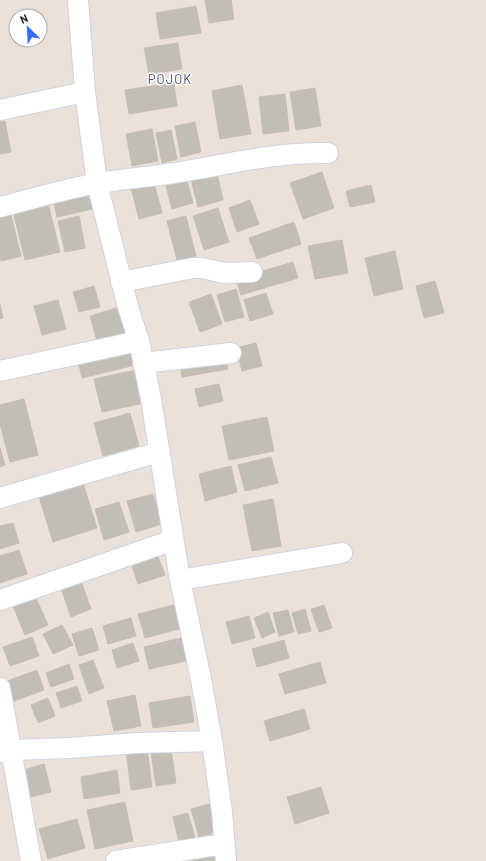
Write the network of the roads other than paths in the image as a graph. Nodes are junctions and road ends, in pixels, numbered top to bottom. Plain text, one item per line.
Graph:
1 (78, 0) edge
2 (85, 92) junction
3 (0, 110) edge
4 (328, 153) dead end
5 (97, 183) junction
6 (0, 207) edge
7 (252, 272) dead end
8 (121, 282) junction
9 (139, 341) junction
10 (231, 353) dead end
11 (143, 363) junction
12 (0, 371) edge
13 (159, 452) junction
14 (0, 498) edge
15 (173, 540) junction
16 (342, 553) dead end
17 (180, 580) junction
18 (0, 600) edge
19 (0, 688) edge
20 (212, 741) junction
21 (6, 751) edge
22 (225, 853) edge
23 (31, 861) edge
24 (116, 861) edge

1 - 2 street
2 - 3 street
2 - 5 street
4 - 5 street
5 - 6 street
5 - 8 street
7 - 8 street
8 - 9 street
9 - 11 street
9 - 12 street
10 - 11 street
11 - 13 street
13 - 14 street
13 - 15 street
15 - 17 street
15 - 18 street
16 - 17 street
17 - 20 street
19 - 21 street
20 - 21 street
20 - 22 street
21 - 23 street
22 - 24 street

